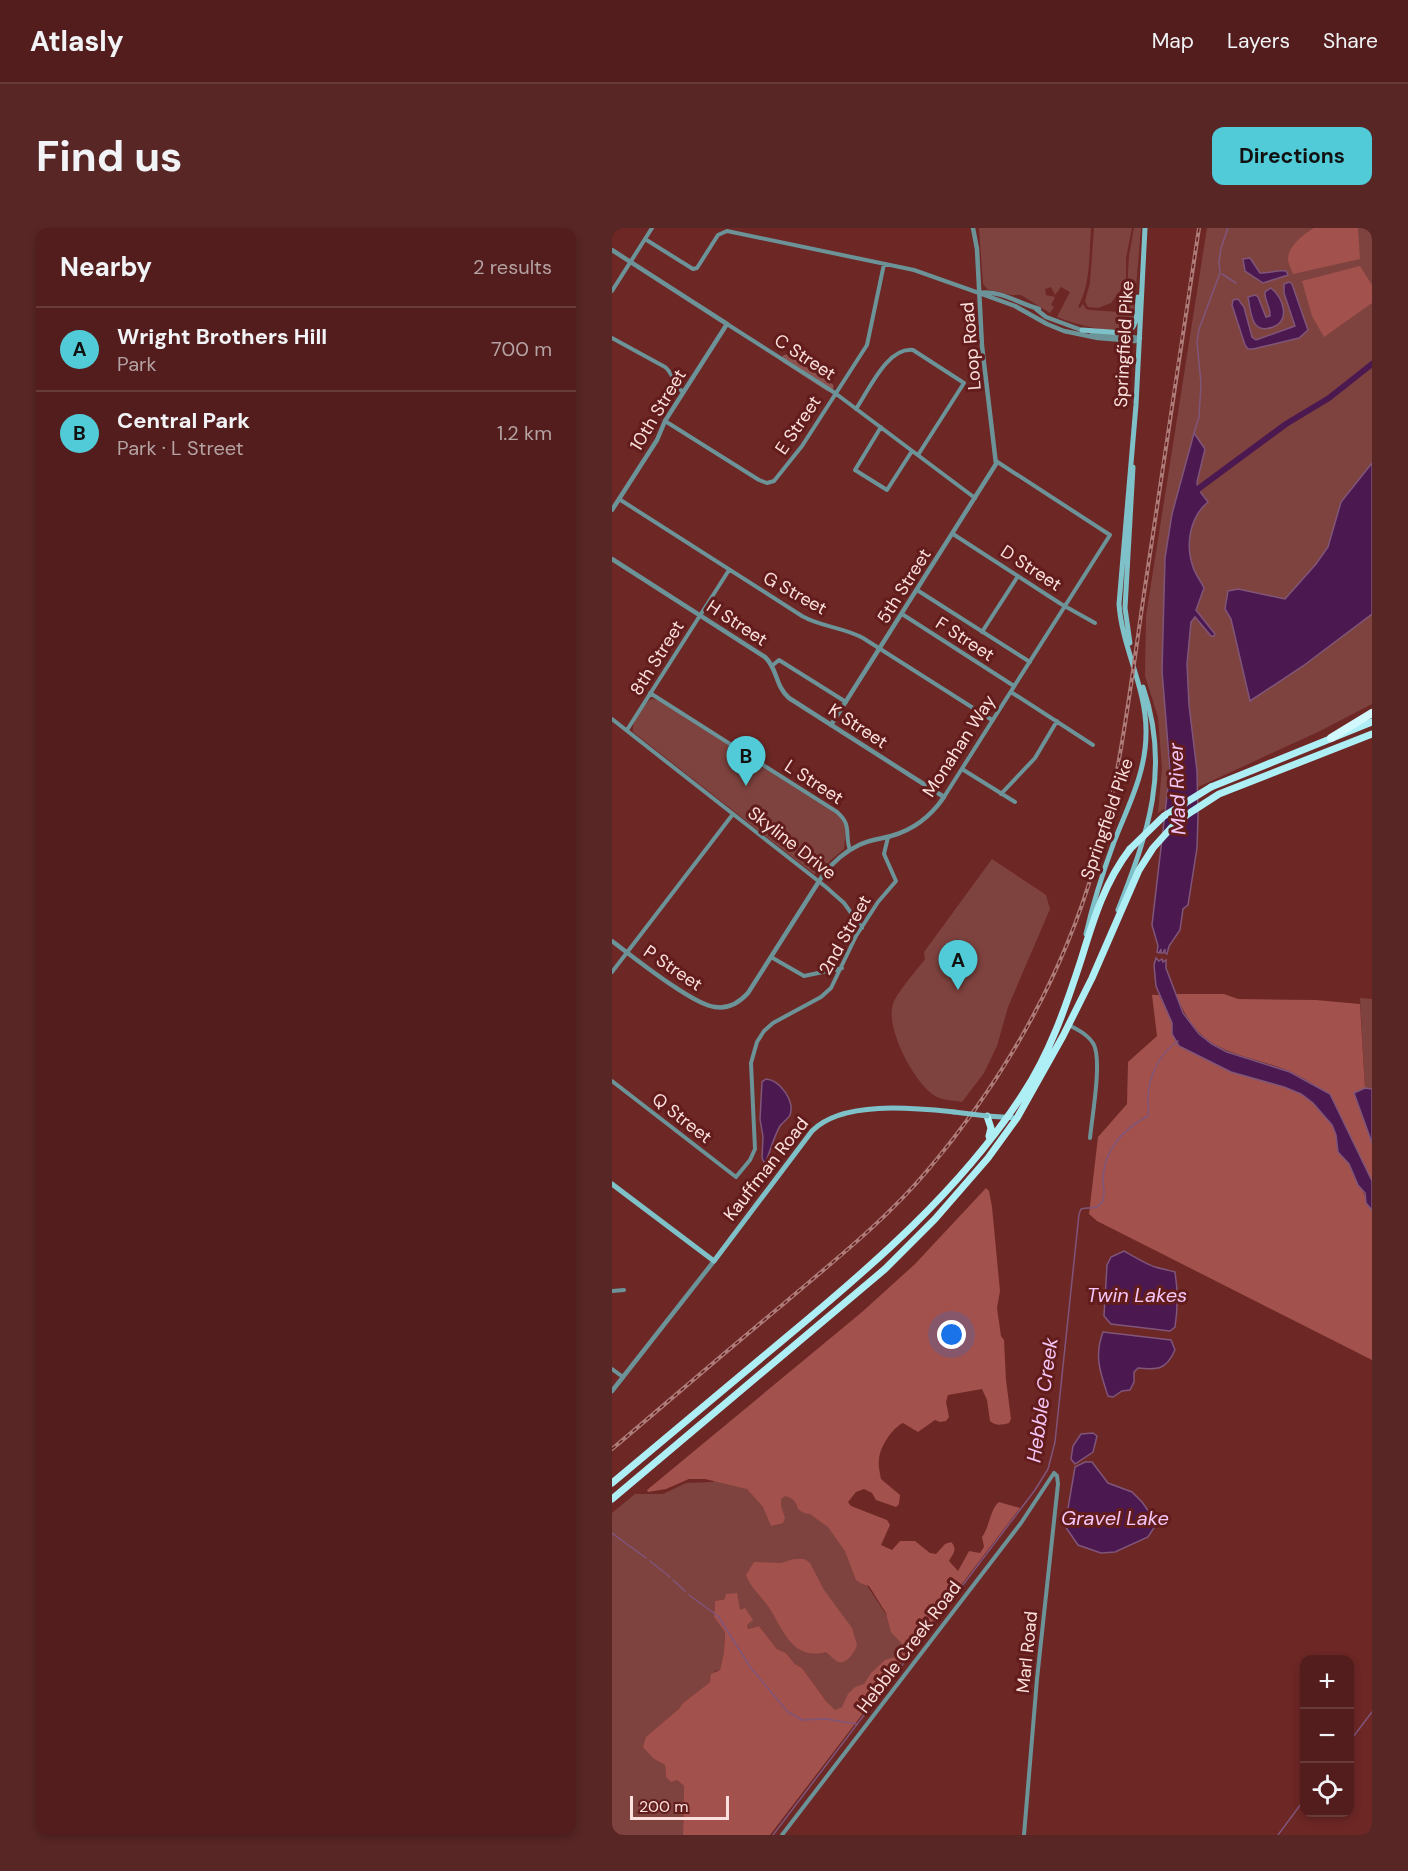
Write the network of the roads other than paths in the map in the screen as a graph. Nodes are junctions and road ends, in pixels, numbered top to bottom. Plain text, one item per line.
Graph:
1 (652, 228) edge
2 (973, 228) edge
3 (1145, 228) edge
4 (645, 239) junction
5 (612, 250) edge
6 (631, 262) junction
7 (884, 264) junction
8 (1143, 268) junction
9 (612, 291) edge
10 (979, 293) junction
11 (727, 324) junction
12 (1082, 330) junction
13 (1140, 338) junction
14 (612, 339) edge
15 (683, 392) junction
16 (836, 393) junction
17 (856, 409) junction
18 (665, 421) junction
19 (881, 427) junction
20 (912, 451) junction
21 (918, 455) junction
22 (1132, 460) junction
23 (996, 461) junction
24 (975, 498) junction
25 (619, 499) junction
26 (612, 510) edge
27 (953, 534) junction
28 (612, 559) edge
29 (729, 570) junction
30 (1018, 576) junction
31 (917, 590) junction
32 (1065, 606) junction
33 (902, 614) junction
34 (700, 615) junction
35 (1095, 623) dead end
36 (982, 632) junction
37 (880, 649) junction
38 (1029, 662) junction
39 (773, 665) junction
40 (1014, 686) junction
41 (1011, 692) junction
42 (650, 693) junction
43 (846, 702) junction
44 (1372, 714) edge
45 (612, 719) edge
46 (993, 720) junction
47 (1057, 721) junction
48 (1372, 722) edge
49 (831, 725) junction
50 (627, 730) junction
51 (1372, 734) edge
52 (1331, 738) junction
53 (1093, 745) dead end
54 (962, 769) junction
55 (1001, 794) junction
56 (944, 797) junction
57 (1015, 802) dead end
58 (733, 814) junction
59 (888, 836) junction
60 (850, 850) junction
61 (819, 882) junction
62 (862, 928) junction
63 (612, 941) edge
64 (627, 953) junction
65 (771, 957) junction
66 (842, 968) junction
67 (1096, 968) junction
68 (612, 972) edge
69 (1076, 974) junction
70 (1068, 1025) junction
71 (612, 1081) edge
72 (987, 1116) junction
73 (1006, 1118) junction
74 (1017, 1118) junction
75 (1090, 1138) dead end
76 (736, 1177) joint
77 (612, 1184) edge
78 (951, 1185) junction
79 (714, 1261) junction
80 (624, 1290) dead end
81 (612, 1291) edge
82 (612, 1369) edge
83 (622, 1377) junction
84 (612, 1391) edge
85 (1054, 1473) joint
86 (612, 1483) edge
87 (612, 1499) edge
88 (782, 1835) edge
89 (1024, 1835) edge

1 - 4 street
2 - 10 street, Loop Road
3 - 8 main road, Springfield Pike
4 - 6 street
4 - 7 street
5 - 6 street, C Street
6 - 9 street
6 - 11 street, C Street
7 - 10 street
7 - 16 street, E Street
8 - 12 main road
8 - 13 main road, Springfield Pike
10 - 12 street
10 - 13 street
10 - 23 street, Loop Road
11 - 15 street, 10th Street
11 - 16 street, C Street
12 - 13 street
13 - 22 main road, Springfield Pike
14 - 15 street
15 - 18 street, 10th Street
16 - 17 street, C Street
16 - 18 street, E Street
17 - 19 street, C Street
17 - 21 street
18 - 25 street, 10th Street
19 - 20 street, C Street
19 - 20 street
20 - 21 street, C Street
21 - 24 street, C Street
22 - 67 main road, Springfield Pike
22 - 69 main road, Springfield Pike
23 - 24 street, 5th Street
23 - 32 street, Monahan Way
24 - 27 street, 5th Street
25 - 26 street, 10th Street
25 - 29 street, G Street
27 - 30 street, D Street
27 - 31 street, 5th Street
28 - 34 street, H Street
29 - 34 street, 8th Street
29 - 37 street, G Street
30 - 32 street, D Street
30 - 36 street
31 - 33 street, 5th Street
31 - 36 street
32 - 35 street, D Street
32 - 38 street, Monahan Way
33 - 37 street, 5th Street
33 - 40 street, F Street
34 - 39 street, H Street
34 - 42 street, 8th Street
36 - 38 street
37 - 43 street, 5th Street
37 - 46 street, G Street
38 - 40 street, Monahan Way
39 - 43 street, H Street
39 - 49 street, K Street
40 - 41 street, Monahan Way
41 - 46 street, Monahan Way
41 - 47 street
42 - 50 street, 8th Street
42 - 60 street, L Street
43 - 49 street, 5th Street
44 - 52 highway
45 - 50 street, Skyline Drive
46 - 54 street, Monahan Way
47 - 53 street
47 - 55 street
48 - 52 highway
49 - 56 street, K Street
50 - 58 street, Skyline Drive
51 - 67 highway
52 - 69 highway, bridge
54 - 55 street
54 - 56 street, Monahan Way
55 - 57 street
56 - 59 street, Monahan Way
58 - 61 street, Skyline Drive
58 - 64 street
59 - 60 street, Monahan Way
59 - 62 street, 2nd Street
60 - 61 street, Monahan Way
61 - 62 street, Skyline Drive
61 - 65 street, Monahan Way
62 - 66 street, 2nd Street
63 - 64 street, P Street
64 - 65 street, P Street
64 - 68 street
65 - 66 street
66 - 76 street, 2nd Street
67 - 70 highway
69 - 73 highway
70 - 74 highway
70 - 75 street
71 - 76 street, Q Street
72 - 73 main road, Kauffman Road
72 - 78 highway
72 - 79 main road, Kauffman Road, bridge
73 - 74 main road, Kauffman Road
73 - 78 highway
74 - 87 highway
77 - 79 main road
78 - 86 highway
79 - 83 street, Kauffman Road
80 - 81 street
82 - 83 street
83 - 84 street, Kauffman Road
85 - 88 street, Hebble Creek Road
85 - 89 street, Marl Road

